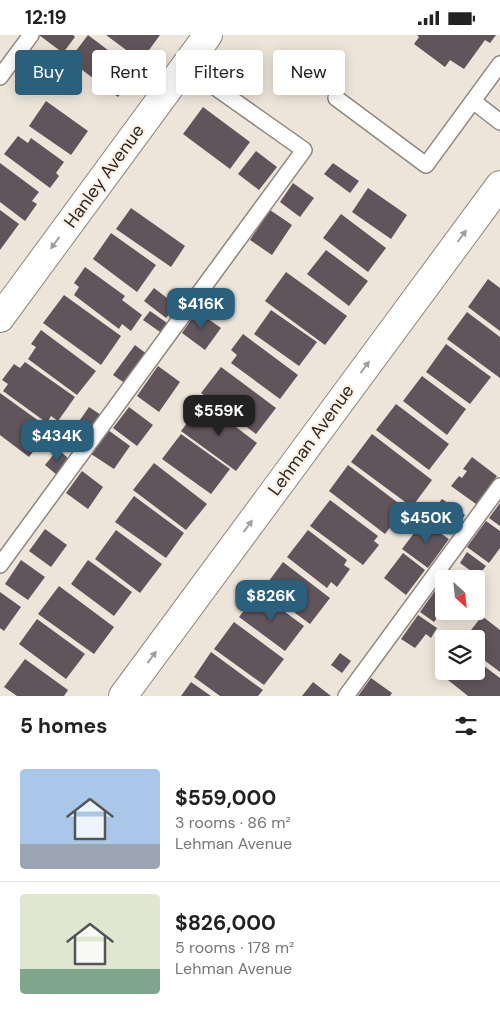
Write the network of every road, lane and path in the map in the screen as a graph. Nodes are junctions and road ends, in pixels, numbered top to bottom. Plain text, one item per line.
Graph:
1 (31, 35) edge
2 (208, 35) edge
3 (197, 50) edge
4 (500, 64) edge
5 (0, 77) edge
6 (176, 80) edge
7 (227, 95) edge
8 (336, 98) dead end
9 (473, 101) junction
10 (500, 122) edge
11 (500, 185) edge
12 (0, 318) edge
13 (500, 486) edge
14 (0, 565) edge
15 (123, 696) edge
16 (346, 696) edge

1 - 5 lane
2 - 3 street, Hanley Avenue
4 - 9 lane
6 -> 12 street, Hanley Avenue
7 - 14 lane
8 - 9 lane
9 - 10 lane
15 -> 11 street, Lehman Avenue
13 - 16 lane

